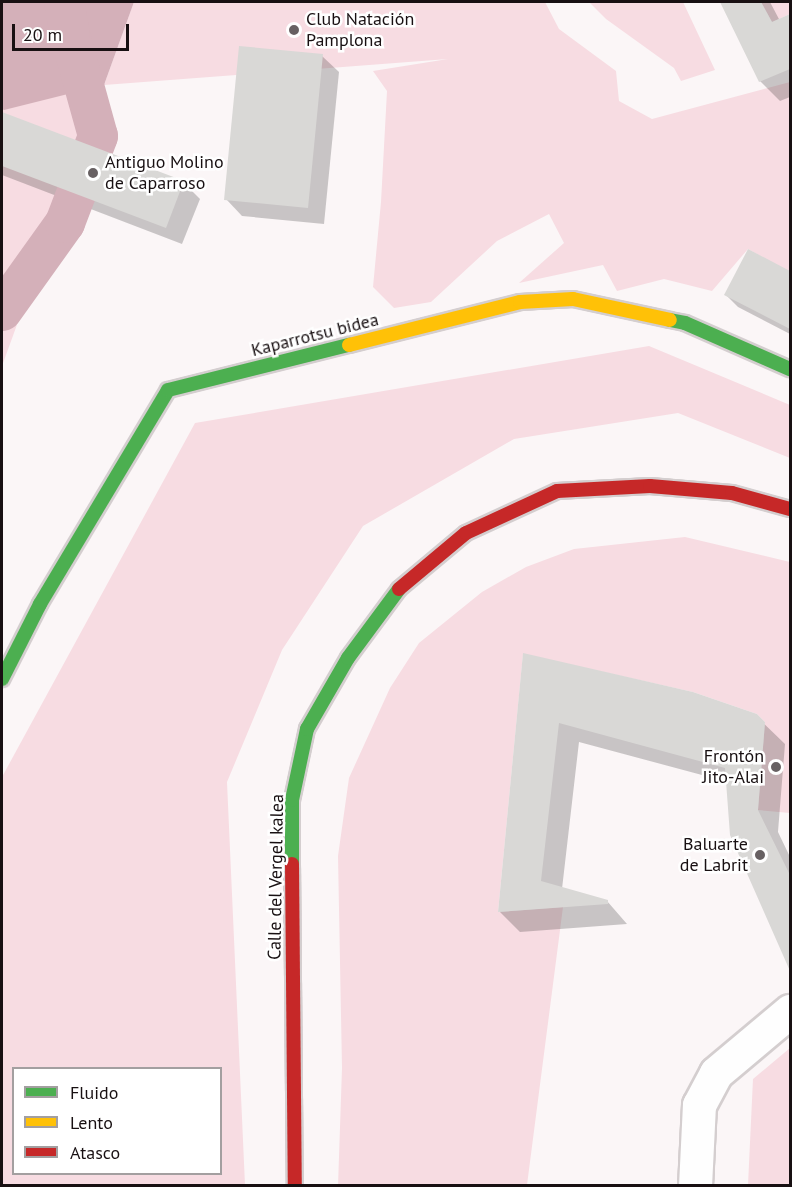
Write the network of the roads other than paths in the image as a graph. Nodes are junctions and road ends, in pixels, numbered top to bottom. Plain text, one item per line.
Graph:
1 (790, 369) edge
2 (790, 510) edge
3 (2, 679) edge
4 (790, 1011) edge
5 (295, 1185) edge
6 (695, 1185) edge

1 - 3 main road, Kaparrotsu bidea
2 - 5 main road, Calle del Vergel kalea
4 - 6 street

